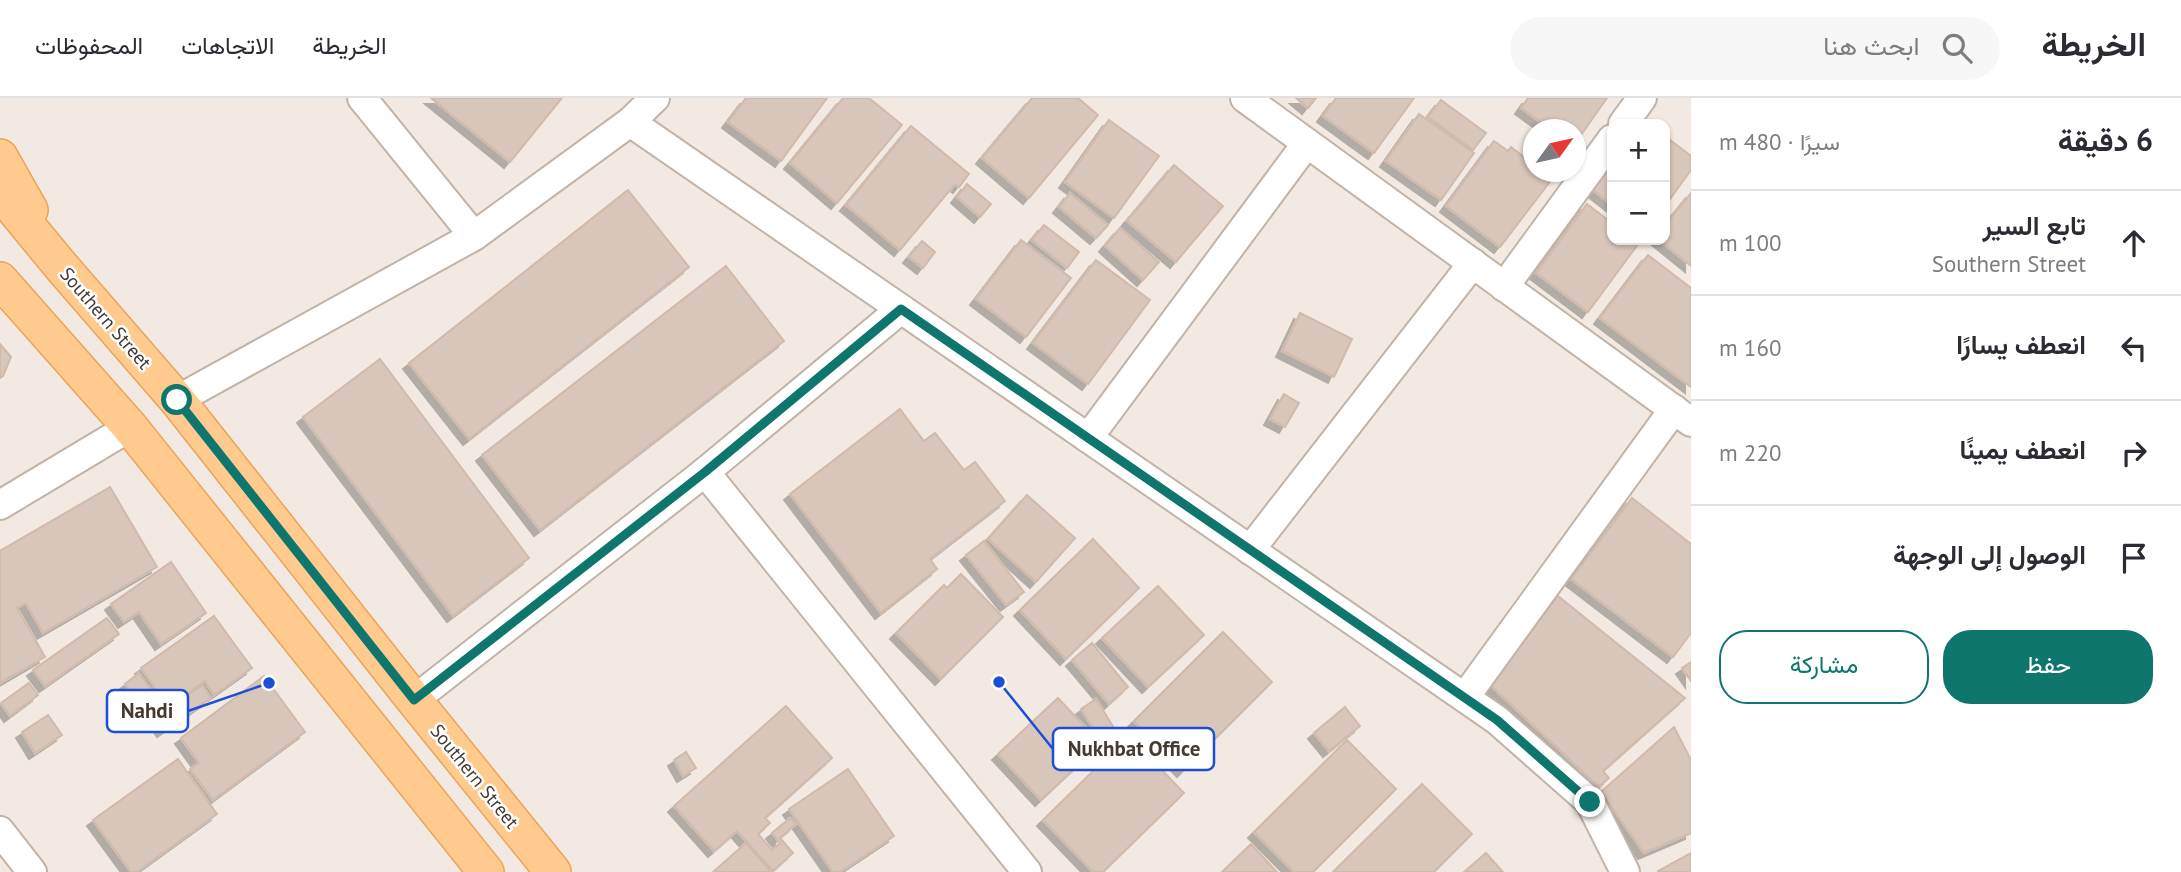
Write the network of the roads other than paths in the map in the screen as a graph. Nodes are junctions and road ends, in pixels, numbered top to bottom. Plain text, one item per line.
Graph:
1 (362, 98) edge
2 (655, 98) edge
3 (1245, 98) edge
4 (1642, 98) edge
5 (1627, 119) edge
6 (629, 122) junction
7 (1307, 143) junction
8 (1607, 146) edge
9 (0, 157) edge
10 (0, 192) edge
11 (474, 236) junction
12 (1473, 263) junction
13 (60, 265) junction
14 (0, 280) edge
15 (1504, 287) junction
16 (901, 309) junction
17 (177, 400) junction
18 (1683, 415) edge
19 (130, 427) junction
20 (1088, 438) junction
21 (705, 472) junction
22 (0, 505) edge
23 (1251, 550) junction
24 (1465, 697) junction
25 (414, 700) junction
26 (0, 831) edge
27 (32, 872) edge
28 (486, 872) edge
29 (553, 872) edge
30 (1027, 872) edge
31 (1625, 872) edge

1 - 11 street
2 - 6 street
3 - 7 street
4 - 5 street
6 - 11 street
6 - 16 street
7 - 12 street
7 - 20 street
8 - 15 street
9 - 13 main road
10 - 13 main road, Southern Street
11 - 17 street
12 - 15 street
12 - 23 street
13 - 17 main road, Southern Street
14 - 19 main road
15 - 18 street
16 - 20 street
16 - 21 street
17 - 25 main road, Southern Street
18 - 24 street
19 - 22 street
19 - 28 main road
20 - 23 street
21 - 25 street
21 - 30 street
23 - 24 street
24 - 31 street
25 - 29 main road, Southern Street
26 - 27 street

